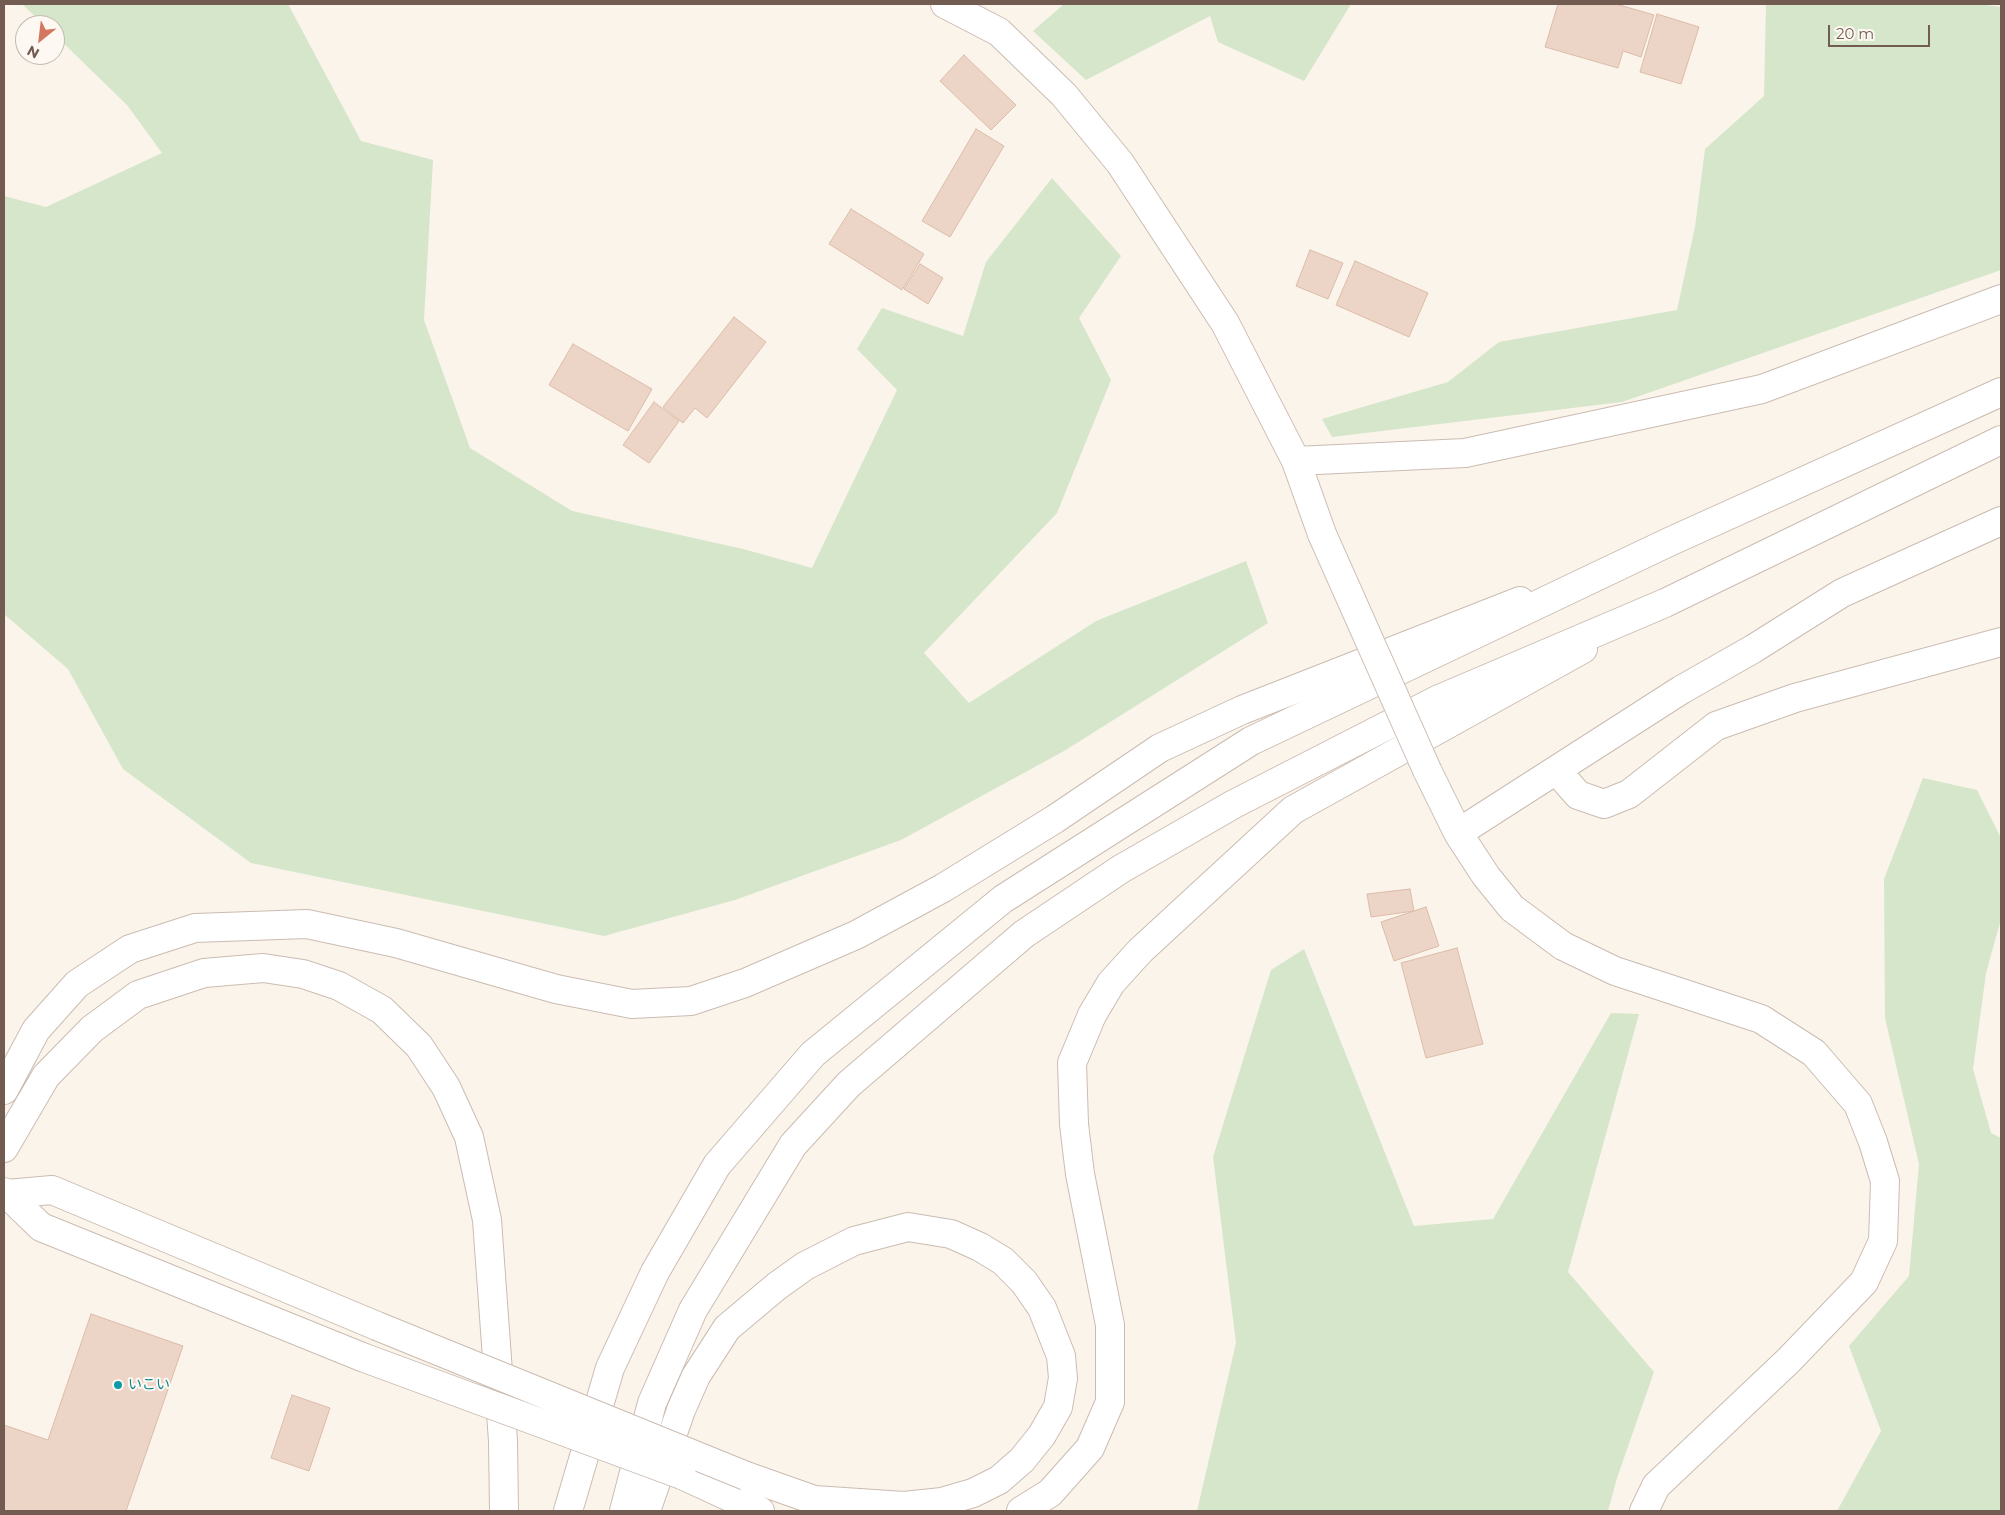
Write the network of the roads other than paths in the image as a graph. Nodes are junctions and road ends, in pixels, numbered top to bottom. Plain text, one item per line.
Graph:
1 (945, 4) edge
2 (2001, 299) edge
3 (2001, 392) edge
4 (2001, 440) edge
5 (1296, 461) junction
6 (2001, 521) edge
7 (1668, 542) junction
8 (1665, 603) junction
9 (2001, 642) edge
10 (1558, 770) junction
11 (1458, 833) junction
12 (4, 1090) edge
13 (4, 1148) edge
14 (5, 1193) edge
15 (504, 1511) edge
16 (568, 1511) edge
17 (624, 1511) edge
18 (646, 1511) edge
19 (760, 1511) edge
20 (1021, 1511) edge
21 (1644, 1511) edge

1 - 5 street
2 - 5 street
3 - 7 street
4 - 8 street
5 - 11 street, bridge
6 - 10 street
7 - 12 street
7 - 16 street
8 - 17 street
8 - 20 street
9 - 10 street
10 - 11 street
11 - 21 street
13 - 15 street
14 - 18 street, bridge
14 - 19 street, bridge

